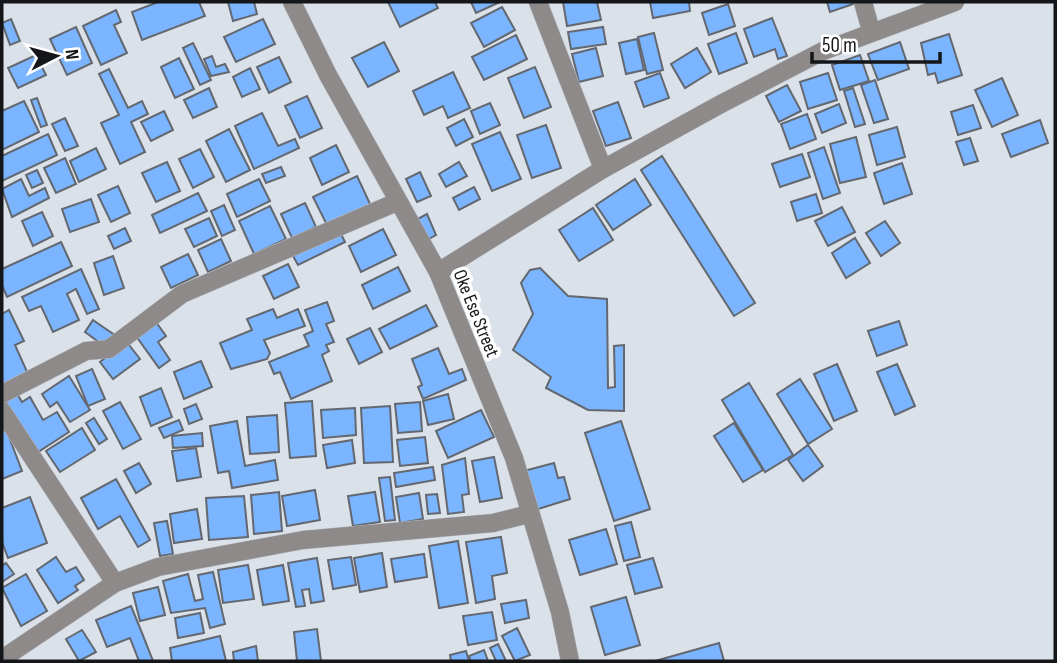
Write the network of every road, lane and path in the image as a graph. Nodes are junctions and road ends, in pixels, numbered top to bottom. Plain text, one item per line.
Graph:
1 (292, 2) edge
2 (538, 2) edge
3 (863, 2) edge
4 (955, 2) edge
5 (871, 31) junction
6 (603, 169) junction
7 (397, 202) junction
8 (438, 272) junction
9 (2, 394) edge
10 (2, 411) edge
11 (529, 514) junction
12 (115, 583) junction
13 (2, 659) edge
14 (570, 661) edge

1 - 7 street, Oke Ese Street
2 - 6 street
3 - 5 street
4 - 5 street
5 - 6 street
6 - 8 street
7 - 8 street, Oke Ese Street
7 - 9 street
8 - 11 street, Oke Ese Street
10 - 12 street
11 - 12 street
11 - 14 street, Oke Ese Street
12 - 13 street

